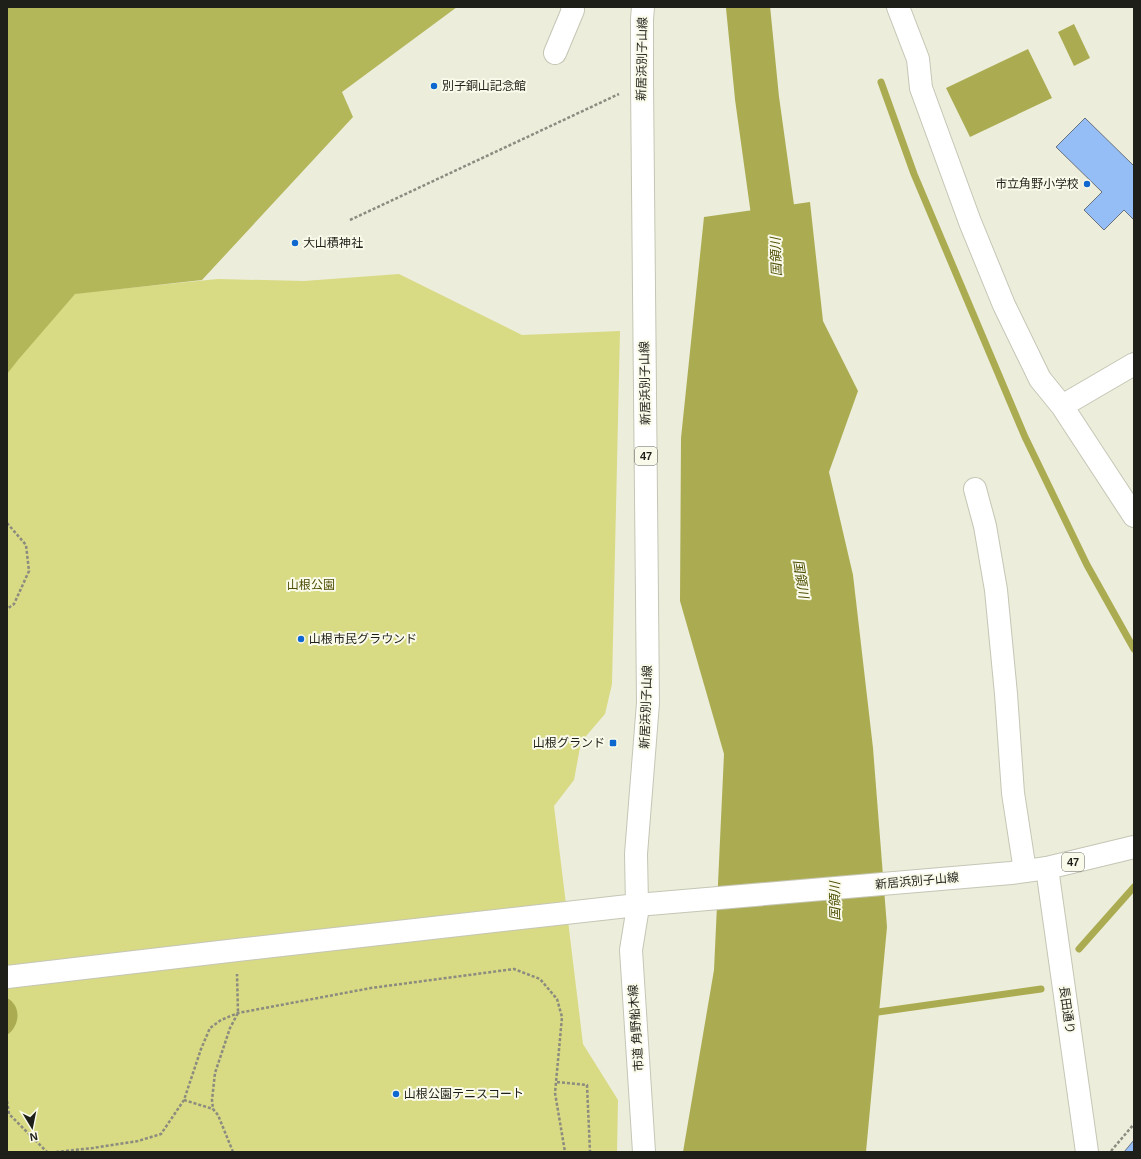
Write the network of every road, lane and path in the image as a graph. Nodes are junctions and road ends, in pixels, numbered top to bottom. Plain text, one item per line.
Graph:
1 (572, 7) edge
2 (643, 7) edge
3 (898, 7) edge
4 (555, 53) dead end
5 (642, 83) junction
6 (350, 220) dead end
7 (1134, 364) edge
8 (1062, 406) junction
9 (975, 489) dead end
10 (1134, 516) edge
11 (7, 522) edge
12 (7, 608) edge
13 (1134, 847) edge
14 (1046, 868) junction
15 (1018, 872) junction
16 (637, 905) junction
17 (237, 950) junction
18 (7, 977) edge
19 (238, 1013) junction
20 (557, 1082) junction
21 (184, 1100) junction
22 (7, 1101) edge
23 (213, 1109) junction
24 (1134, 1124) edge
25 (47, 1152) edge
26 (56, 1152) edge
27 (233, 1152) edge
28 (565, 1152) edge
29 (590, 1152) edge
30 (644, 1152) edge
31 (1086, 1152) edge
32 (1110, 1152) edge

1 - 4 street
2 - 5 street, 新居浜別子山線 / 47
3 - 8 street
5 - 6 path
5 - 16 street, 新居浜別子山線 / 47
7 - 8 street
8 - 10 street
9 - 15 street
11 - 12 path
13 - 14 street, 新居浜別子山線 / 47
14 - 15 street, 新居浜別子山線 / 47
14 - 31 street, 長田通り
15 - 16 street, 新居浜別子山線 / 47
16 - 17 street
16 - 30 street, 市道 角野船木線
17 - 18 street
17 - 19 path
19 - 20 path
19 - 21 path
19 - 23 path
20 - 28 path
20 - 29 path
21 - 23 path
21 - 26 path
22 - 25 path
23 - 27 path
24 - 32 path

